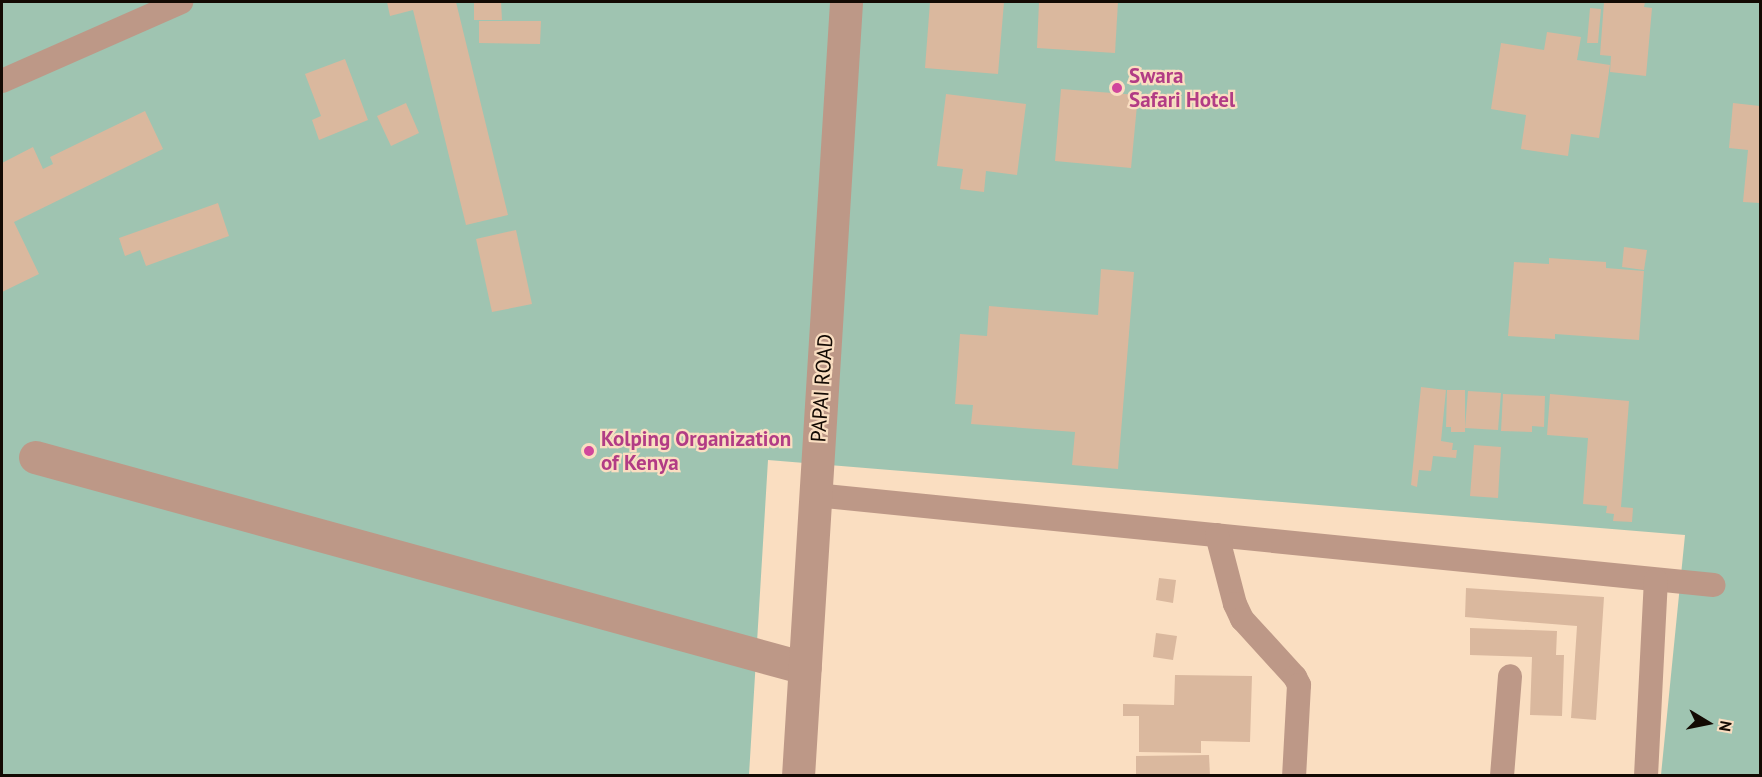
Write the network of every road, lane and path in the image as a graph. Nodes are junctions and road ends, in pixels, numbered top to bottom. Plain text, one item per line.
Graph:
1 (181, 2) edge
2 (846, 2) edge
3 (2, 81) edge
4 (36, 457) dead end
5 (815, 495) junction
6 (1217, 535) junction
7 (1656, 580) junction
8 (1714, 585) dead end
9 (805, 668) junction
10 (1510, 676) dead end
11 (798, 776) edge
12 (1293, 776) edge
13 (1502, 776) edge
14 (1646, 776) edge

1 - 3 lane
2 - 5 street, PAPAI ROAD
4 - 9 street
5 - 6 lane
5 - 9 street, PAPAI ROAD
6 - 7 lane
6 - 12 lane
7 - 8 lane
7 - 14 lane
9 - 11 street, PAPAI ROAD
10 - 13 lane

